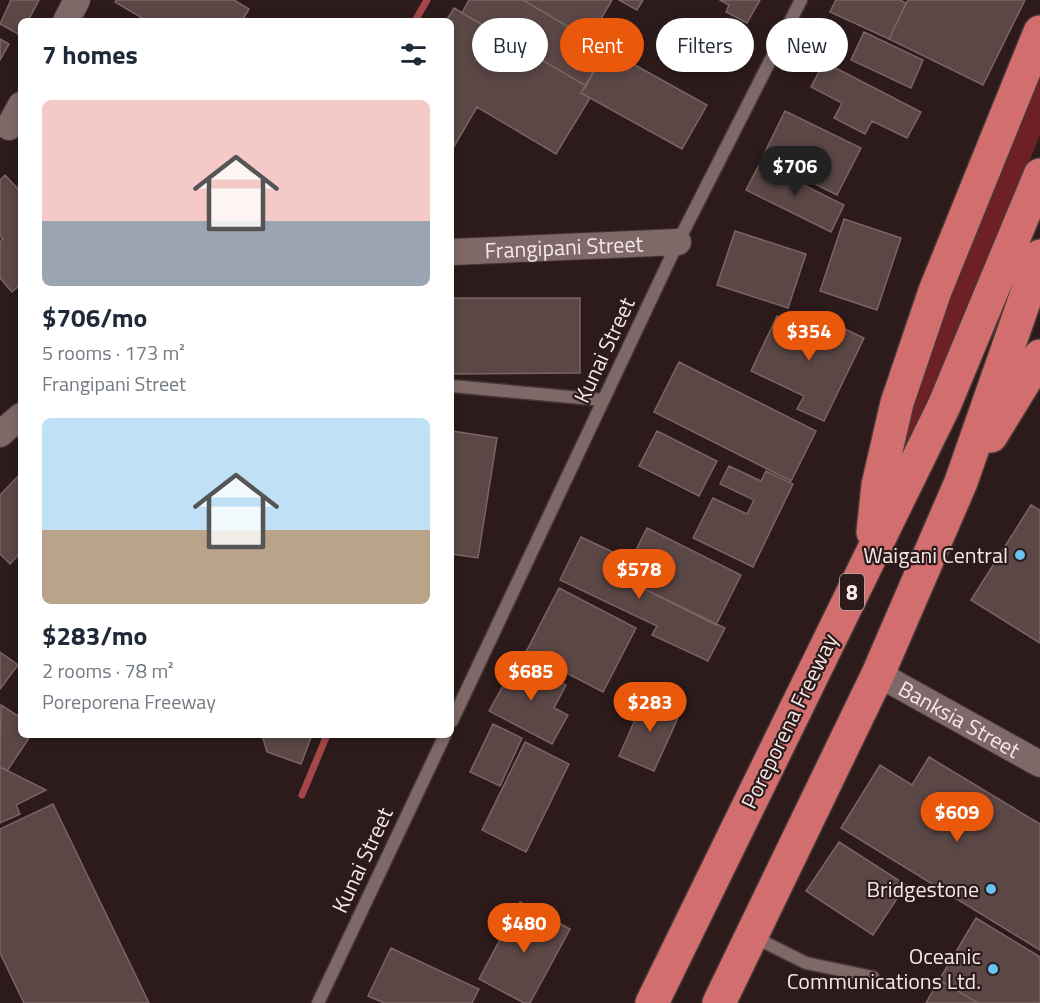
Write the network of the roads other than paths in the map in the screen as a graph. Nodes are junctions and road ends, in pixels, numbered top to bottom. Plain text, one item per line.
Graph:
1 (77, 0) edge
2 (801, 0) edge
3 (68, 18) edge
4 (1040, 32) edge
5 (1040, 175) edge
6 (678, 242) junction
7 (454, 252) edge
8 (1040, 256) edge
9 (1040, 356) edge
10 (454, 386) edge
11 (603, 400) junction
12 (18, 419) edge
13 (0, 434) edge
14 (961, 482) junction
15 (870, 555) junction
16 (878, 674) junction
17 (454, 717) edge
18 (444, 738) edge
19 (1040, 764) edge
20 (751, 936) junction
21 (873, 977) dead end
22 (318, 1003) edge
23 (652, 1003) edge
24 (719, 1003) edge

1 - 3 street
2 - 6 lane, Kunai Street
4 - 15 highway
5 - 15 highway, Poreporena Freeway / 8
6 - 7 street, Frangipani Street
6 - 11 lane, Kunai Street
8 - 14 highway
9 - 14 highway
10 - 11 lane
11 - 17 lane, Kunai Street
12 - 13 street
14 - 16 highway
15 - 23 highway, Poreporena Freeway / 8
16 - 19 street, Banksia Street
16 - 20 highway
18 - 22 lane, Kunai Street
20 - 21 lane
20 - 24 highway

